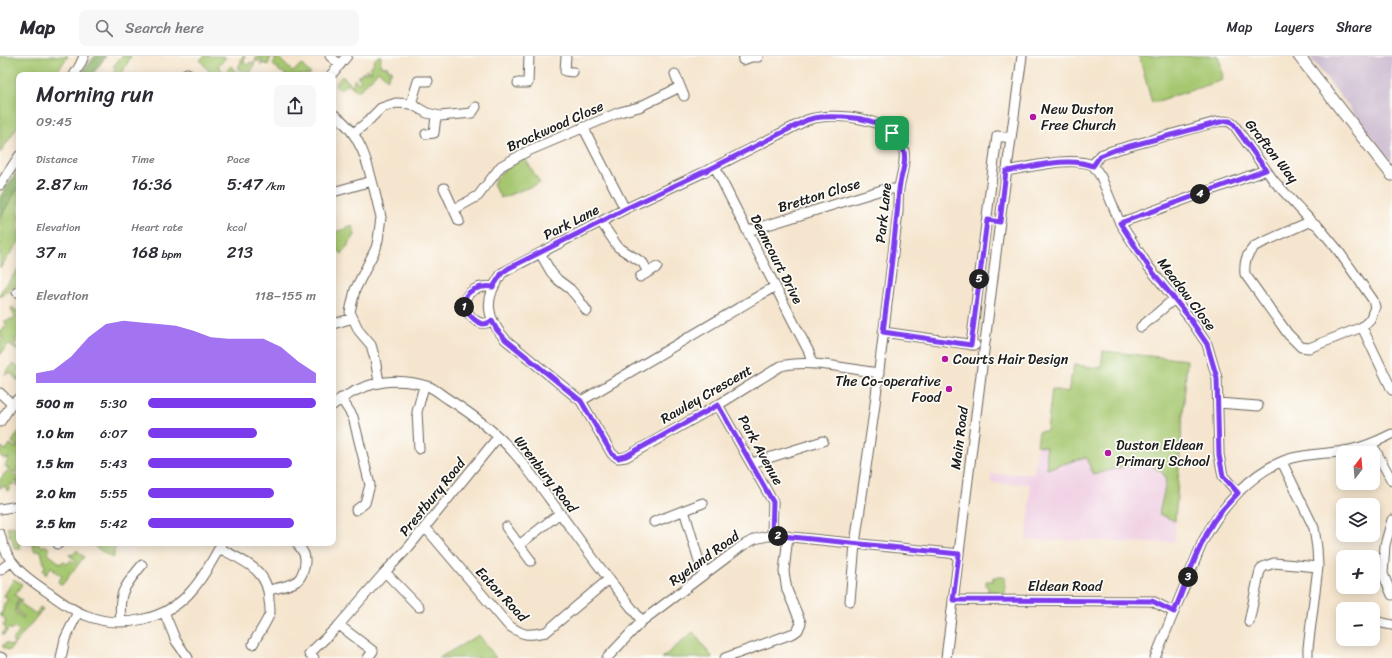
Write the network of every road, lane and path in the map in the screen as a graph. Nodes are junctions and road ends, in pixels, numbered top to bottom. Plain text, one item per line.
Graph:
1 (84, 56) edge
2 (330, 56) edge
3 (347, 56) edge
4 (529, 56) edge
5 (566, 56) edge
6 (1022, 56) edge
7 (1299, 56) edge
8 (340, 65) junction
9 (76, 72) edge
10 (334, 72) edge
11 (573, 72) dead end
12 (674, 74) dead end
13 (428, 80) dead end
14 (518, 83) dead end
15 (680, 87) junction
16 (684, 96) dead end
17 (411, 104) junction
18 (476, 107) dead end
19 (336, 116) edge
20 (436, 116) junction
21 (583, 127) junction
22 (354, 133) junction
23 (426, 134) dead end
24 (1011, 138) junction
25 (16, 160) edge
26 (1093, 166) junction
27 (714, 167) junction
28 (1266, 170) junction
29 (1006, 171) junction
30 (1392, 175) edge
31 (372, 181) junction
32 (0, 184) edge
33 (444, 188) dead end
34 (899, 189) junction
35 (336, 191) edge
36 (454, 209) junction
37 (625, 209) junction
38 (987, 220) junction
39 (1311, 221) junction
40 (459, 222) dead end
41 (601, 222) junction
42 (1000, 222) junction
43 (1120, 223) junction
44 (748, 231) junction
45 (540, 253) junction
46 (657, 267) dead end
47 (493, 287) junction
48 (774, 287) junction
49 (1174, 299) junction
50 (587, 311) dead end
51 (353, 318) junction
52 (492, 321) junction
53 (336, 323) edge
54 (1141, 327) dead end
55 (1362, 327) junction
56 (883, 332) junction
57 (971, 345) junction
58 (984, 347) junction
59 (812, 364) junction
60 (545, 373) joint
61 (879, 373) junction
62 (379, 382) junction
63 (424, 386) junction
64 (1392, 390) edge
65 (0, 393) edge
66 (341, 398) junction
67 (16, 401) edge
68 (581, 401) junction
69 (336, 402) edge
70 (1218, 403) junction
71 (718, 405) junction
72 (1258, 406) dead end
73 (0, 422) edge
74 (1392, 434) edge
75 (498, 437) junction
76 (823, 441) dead end
77 (1372, 444) junction
78 (419, 449) dead end
79 (1282, 462) junction
80 (752, 463) junction
81 (1392, 481) edge
82 (1238, 493) junction
83 (703, 503) dead end
84 (16, 506) edge
85 (0, 509) edge
86 (356, 510) dead end
87 (684, 510) junction
88 (560, 514) junction
89 (1392, 520) edge
90 (654, 522) dead end
91 (425, 527) junction
92 (506, 527) dead end
93 (0, 534) edge
94 (772, 535) junction
95 (788, 536) junction
96 (855, 544) junction
97 (519, 545) junction
98 (220, 546) edge
99 (222, 546) edge
100 (299, 546) edge
101 (959, 554) junction
102 (531, 561) dead end
103 (11, 562) junction
104 (142, 565) dead end
105 (1318, 566) junction
106 (0, 570) edge
107 (385, 572) junction
108 (705, 574) junction
109 (609, 579) junction
110 (269, 590) junction
111 (1392, 595) edge
112 (953, 600) junction
113 (850, 601) dead end
114 (419, 607) dead end
115 (78, 612) junction
116 (164, 612) junction
117 (1174, 612) junction
118 (642, 621) junction
119 (121, 622) junction
120 (1249, 622) dead end
121 (1380, 622) edge
122 (339, 625) junction
123 (1392, 625) edge
124 (253, 644) dead end
125 (372, 652) edge
126 (310, 654) edge
127 (185, 657) edge
128 (61, 658) edge
129 (607, 658) edge
130 (725, 658) edge
131 (946, 658) edge
132 (1155, 658) edge
133 (1308, 658) edge

1 - 9 street
2 - 8 street
3 - 8 street
4 - 14 street
5 - 11 street
6 - 24 street, Main Road
7 - 30 main road
8 - 10 street
12 - 15 street
13 - 17 street
15 - 16 street
15 - 21 street, Brockwood Close
17 - 20 street
17 - 22 street
18 - 20 street
19 - 22 street
20 - 23 street
21 - 36 street, Brockwood Close
21 - 37 street
22 - 31 street
24 - 29 street, Main Road
24 - 38 street
25 - 32 street
26 - 28 street, Grafton Way
26 - 29 street
26 - 43 street, Meadow Close
27 - 34 street, Park Lane
27 - 37 street, Park Lane
27 - 44 street, Deancourt Drive
28 - 39 street, Grafton Way
28 - 43 street
29 - 42 street, Main Road
31 - 35 street
31 - 51 street
33 - 36 street
34 - 44 street, Bretton Close
34 - 56 street, Park Lane
36 - 40 street
37 - 41 street, Park Lane
38 - 42 street
38 - 57 street
39 - 55 street, Grafton Way
39 - 55 street
41 - 45 street, Park Lane
41 - 46 street
42 - 58 street, Main Road
43 - 49 street, Meadow Close
44 - 48 street, Deancourt Drive
45 - 47 street, Park Lane
45 - 50 street
47 - 52 street, Park Lane
47 - 52 street
48 - 59 street, Deancourt Drive
48 - 68 street
49 - 54 street
49 - 70 street, Meadow Close
51 - 53 street
51 - 62 street
52 - 60 street, Park Lane
55 - 64 street
56 - 57 street
56 - 61 street, Park Lane
57 - 58 street
58 - 101 street, Main Road
59 - 61 street, Rawley Crescent
59 - 71 street, Rawley Crescent
60 - 68 street, Rawley Crescent
61 - 96 street, Park Lane
62 - 63 street, Wrenbury Road
62 - 66 street, Wrenbury Road
63 - 75 street, Wrenbury Road
63 - 78 street
65 - 67 street
66 - 69 street, Wrenbury Road
66 - 86 street
67 - 73 street
68 - 71 street, Rawley Crescent
70 - 72 street
70 - 82 street, Meadow Close
71 - 80 street, Park Avenue
74 - 77 street
75 - 88 street, Wrenbury Road
75 - 91 street, Prestbury Road
76 - 80 street
77 - 79 street
77 - 81 street
79 - 82 street
79 - 105 street
80 - 94 street, Park Avenue
82 - 117 street
83 - 87 street
84 - 85 street
87 - 90 street
87 - 108 street
88 - 97 street
88 - 109 street, Wrenbury Road
89 - 111 street
91 - 107 street, Prestbury Road
91 - 109 street, Eaton Road
92 - 97 street
93 - 103 street
94 - 95 street, Ryeland Road
94 - 108 street, Ryeland Road
95 - 96 street, Ryeland Road
95 - 130 street
96 - 101 street, Ryeland Road
96 - 113 street, Park Lane
97 - 102 street
98 - 116 street
99 - 110 street
100 - 110 street
101 - 112 street, Main Road
103 - 106 street
103 - 115 street
104 - 119 street
105 - 120 street
105 - 133 street
107 - 114 street
107 - 122 street, Prestbury Road
108 - 118 street, Ryeland Road
109 - 118 street, Wrenbury Road
110 - 124 street
112 - 117 street, Eldean Road
112 - 131 street, Main Road
115 - 119 street
115 - 128 street
116 - 119 street
116 - 127 street
117 - 132 street
118 - 129 street, Ryeland Road
121 - 123 street
122 - 125 street
122 - 126 street, Prestbury Road

